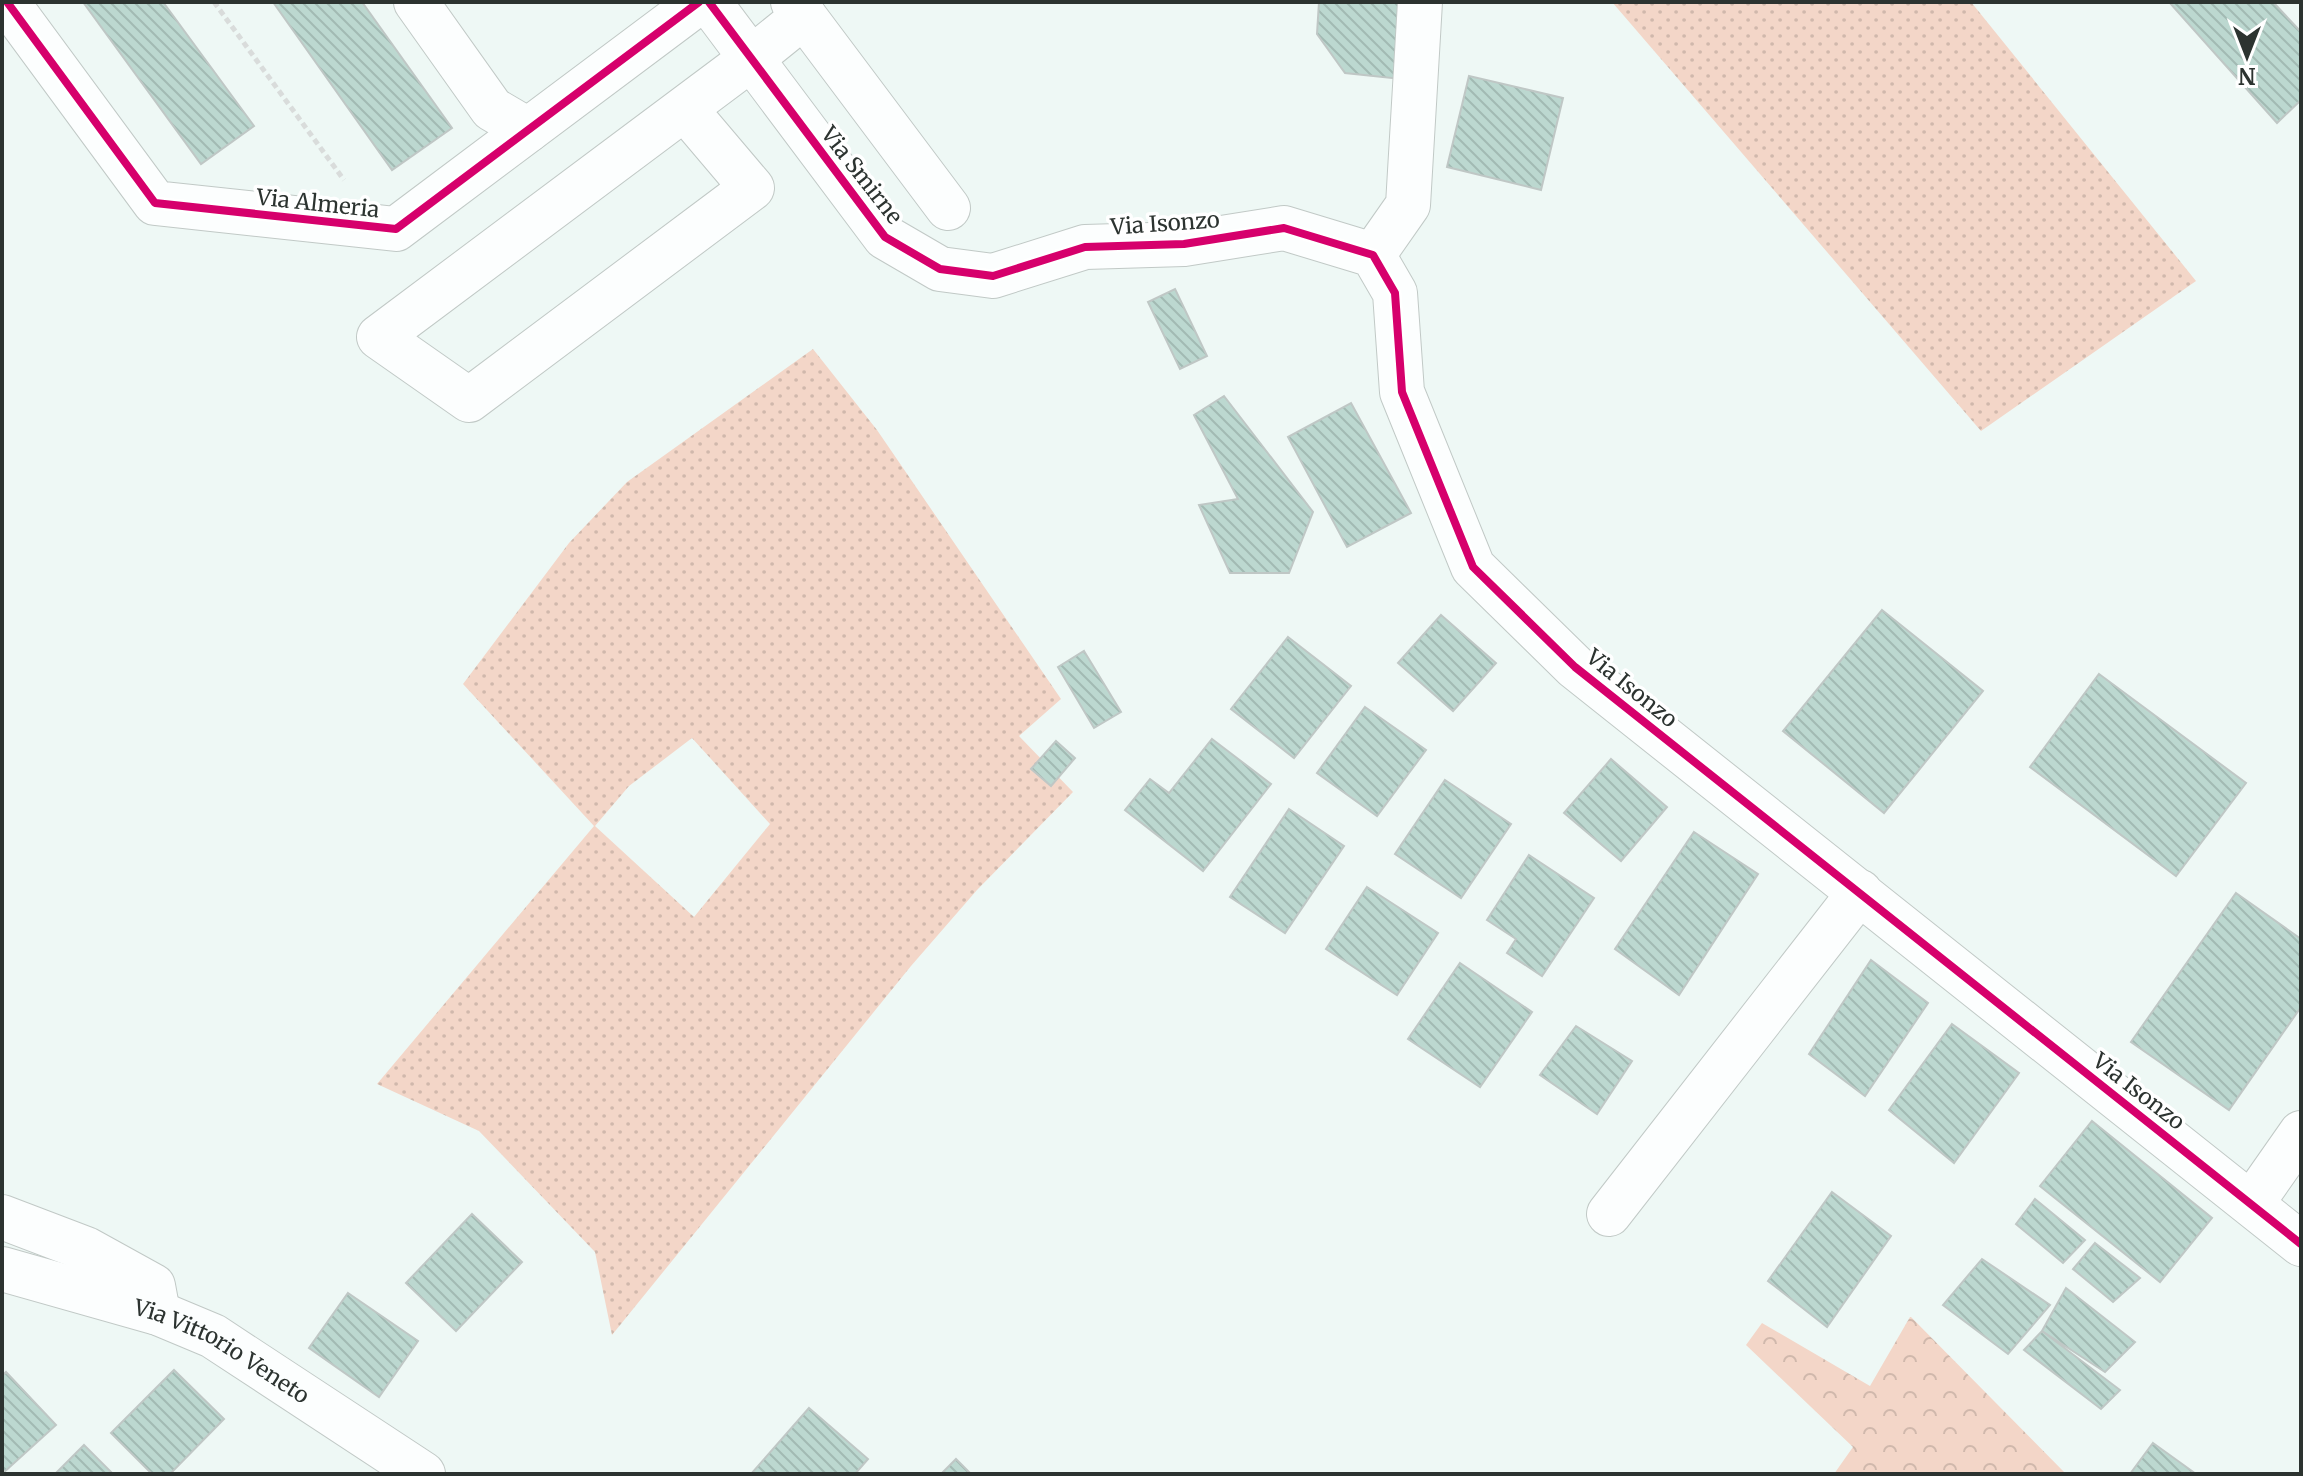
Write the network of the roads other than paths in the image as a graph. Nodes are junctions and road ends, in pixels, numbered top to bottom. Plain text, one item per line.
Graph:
1 (7, 2) edge
2 (416, 2) edge
3 (699, 2) edge
4 (709, 2) edge
5 (1420, 2) edge
6 (798, 9) edge
7 (752, 58) junction
8 (685, 109) junction
9 (528, 130) junction
10 (948, 208) dead end
11 (1373, 255) junction
12 (1043, 260) joint
13 (1860, 892) junction
14 (2301, 1133) edge
15 (2252, 1203) junction
16 (1609, 1214) dead end
17 (2, 1217) edge
18 (2301, 1244) edge
19 (2, 1269) edge
20 (158, 1313) junction
21 (423, 1474) edge

1 - 9 street, Via Almeria
2 - 9 street
3 - 9 street, Via Almeria
4 - 7 street, Via Smirne
5 - 11 street
6 - 7 street
6 - 10 street
7 - 8 street
7 - 12 street, Via Smirne
8 - 8 street
11 - 12 street, Via Isonzo
11 - 13 street, Via Isonzo
13 - 15 street, Via Isonzo
13 - 16 street
14 - 15 street
15 - 18 street, Via Isonzo
17 - 20 street
19 - 20 street, Via Vittorio Veneto
20 - 21 street, Via Vittorio Veneto

